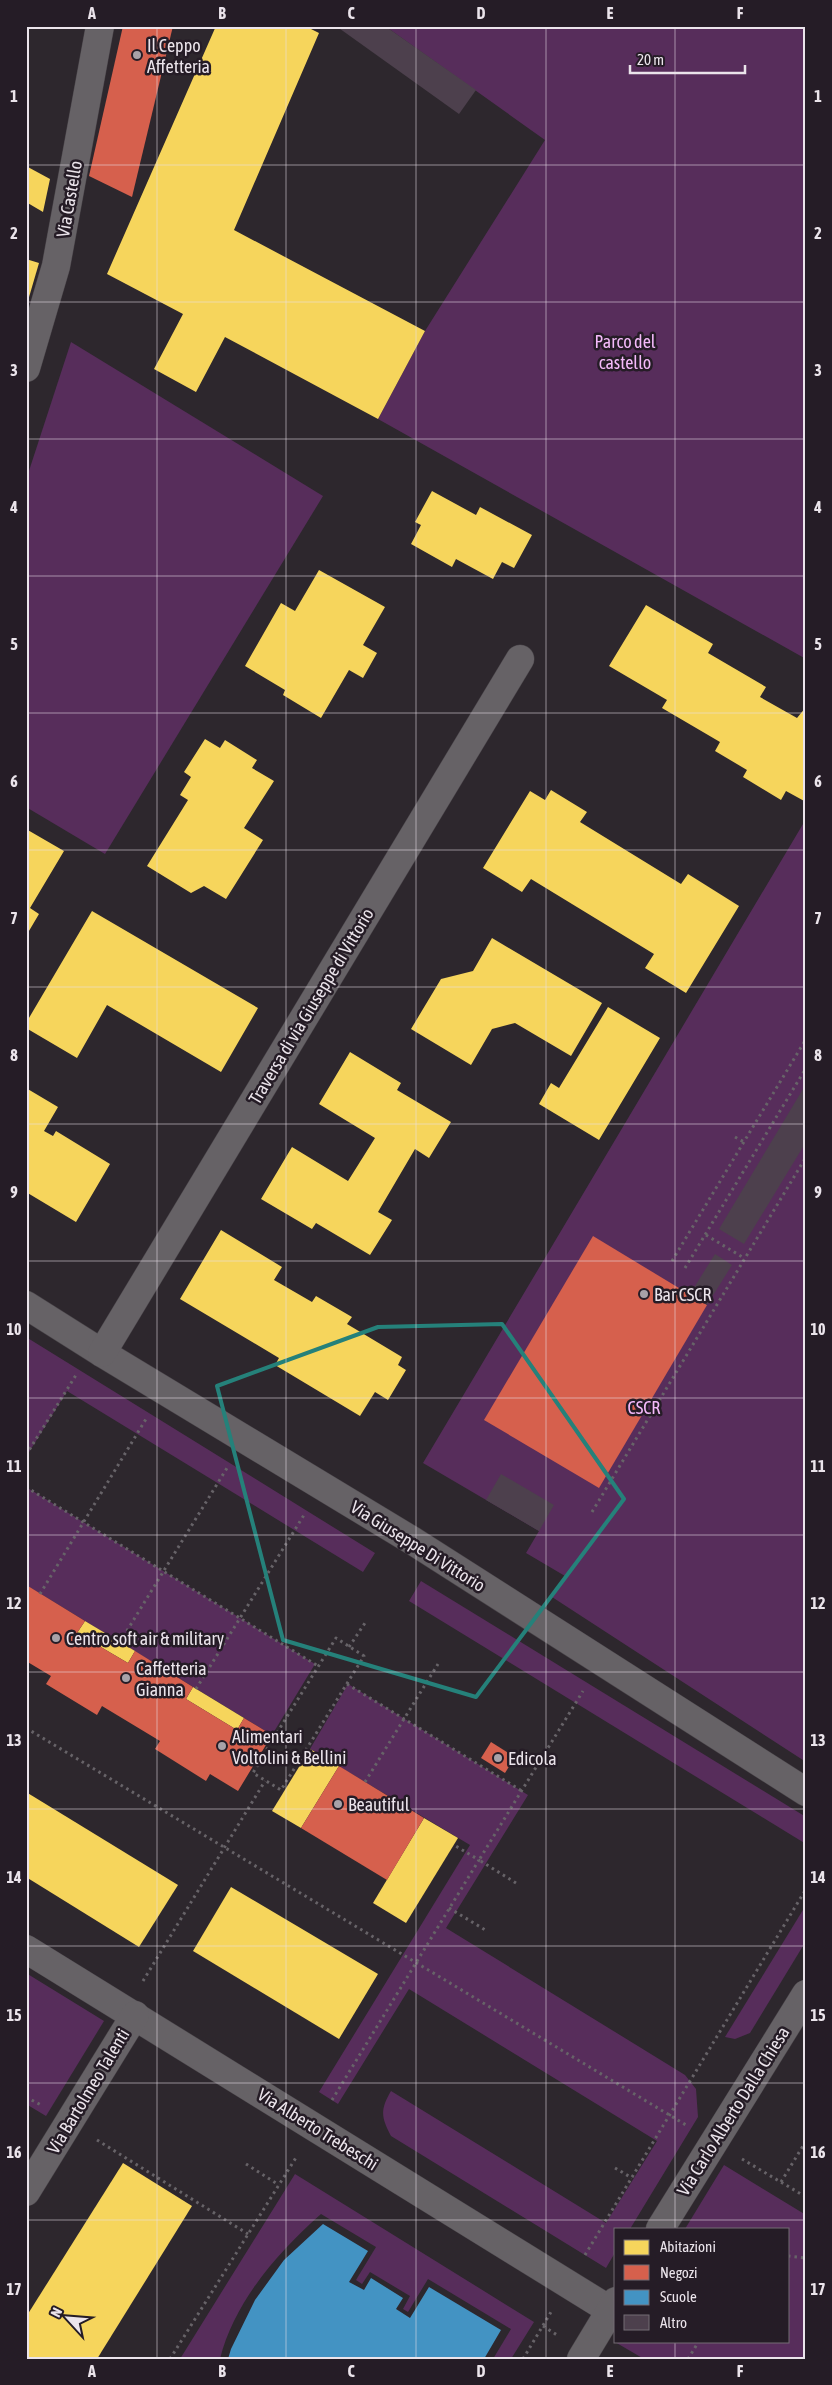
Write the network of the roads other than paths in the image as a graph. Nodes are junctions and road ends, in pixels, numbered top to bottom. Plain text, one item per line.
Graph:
1 (100, 26) edge
2 (26, 368) edge
3 (520, 659) dead end
4 (26, 1305) edge
5 (97, 1350) junction
6 (806, 1792) edge
7 (26, 1949) edge
8 (806, 1994) edge
9 (130, 2012) junction
10 (26, 2192) edge
11 (661, 2228) edge
12 (613, 2305) edge
13 (580, 2359) edge

1 - 2 street, Via Castello
3 - 5 street, Traversa di via Giuseppe di Vittorio
4 - 5 street, Via Giuseppe Di Vittorio
5 - 6 street, Via Giuseppe Di Vittorio
7 - 9 street, Via Alberto Trebeschi
8 - 11 street, Via Carlo Alberto Dalla Chiesa
9 - 10 street, Via Bartolmeo Talenti
9 - 12 street, Via Alberto Trebeschi
12 - 13 street

